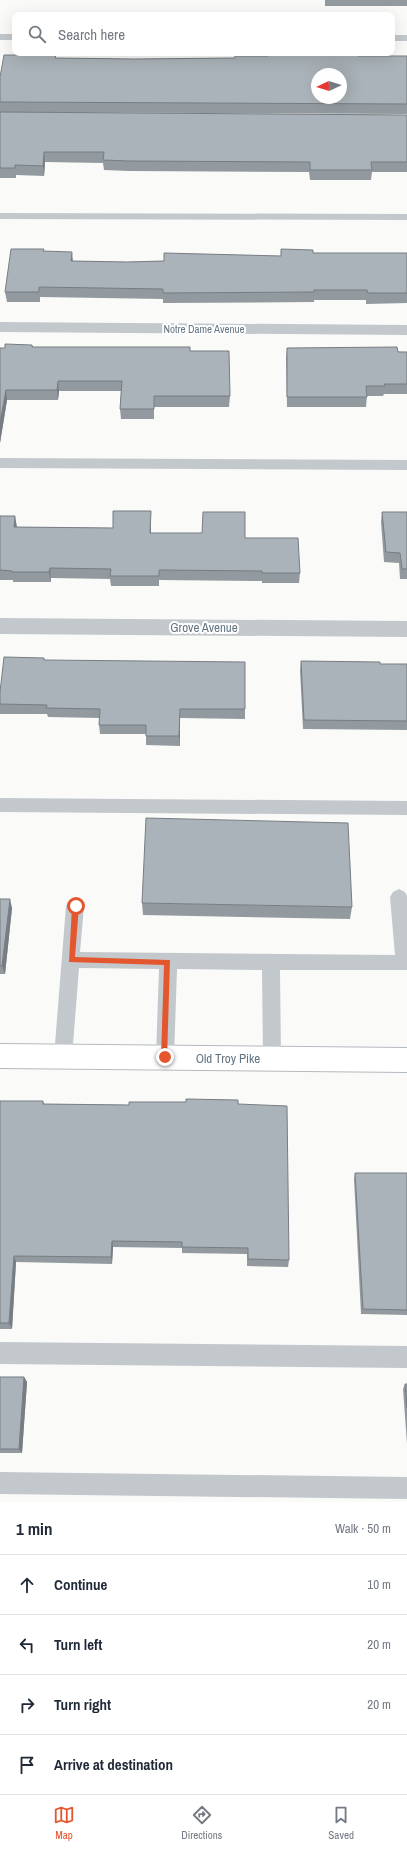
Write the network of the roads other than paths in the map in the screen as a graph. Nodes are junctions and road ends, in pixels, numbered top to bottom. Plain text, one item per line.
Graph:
1 (0, 37) edge
2 (12, 37) edge
3 (395, 38) edge
4 (407, 38) edge
5 (0, 216) edge
6 (407, 217) edge
7 (0, 327) edge
8 (407, 330) edge
9 (0, 463) edge
10 (407, 465) edge
11 (0, 626) edge
12 (407, 628) edge
13 (0, 806) edge
14 (407, 808) edge
15 (399, 897) dead end
16 (76, 906) dead end
17 (71, 960) junction
18 (168, 962) junction
19 (271, 962) junction
20 (0, 1056) edge
21 (63, 1057) junction
22 (165, 1057) junction
23 (272, 1058) junction
24 (407, 1060) edge
25 (0, 1353) edge
26 (407, 1357) edge
27 (0, 1483) edge
28 (407, 1488) edge

1 - 2 lane
3 - 4 lane
5 - 6 lane
7 - 8 street, Notre Dame Avenue
9 - 10 lane
11 - 12 street, Grove Avenue
13 - 14 lane
15 - 19 lane
16 - 17 lane
17 - 18 lane
17 - 21 lane
18 - 19 lane
18 - 22 lane
19 - 23 lane
20 - 21 main road, Old Troy Pike
21 - 22 main road, Old Troy Pike
22 - 23 main road, Old Troy Pike
23 - 24 main road, Old Troy Pike
25 - 26 lane
27 - 28 lane

